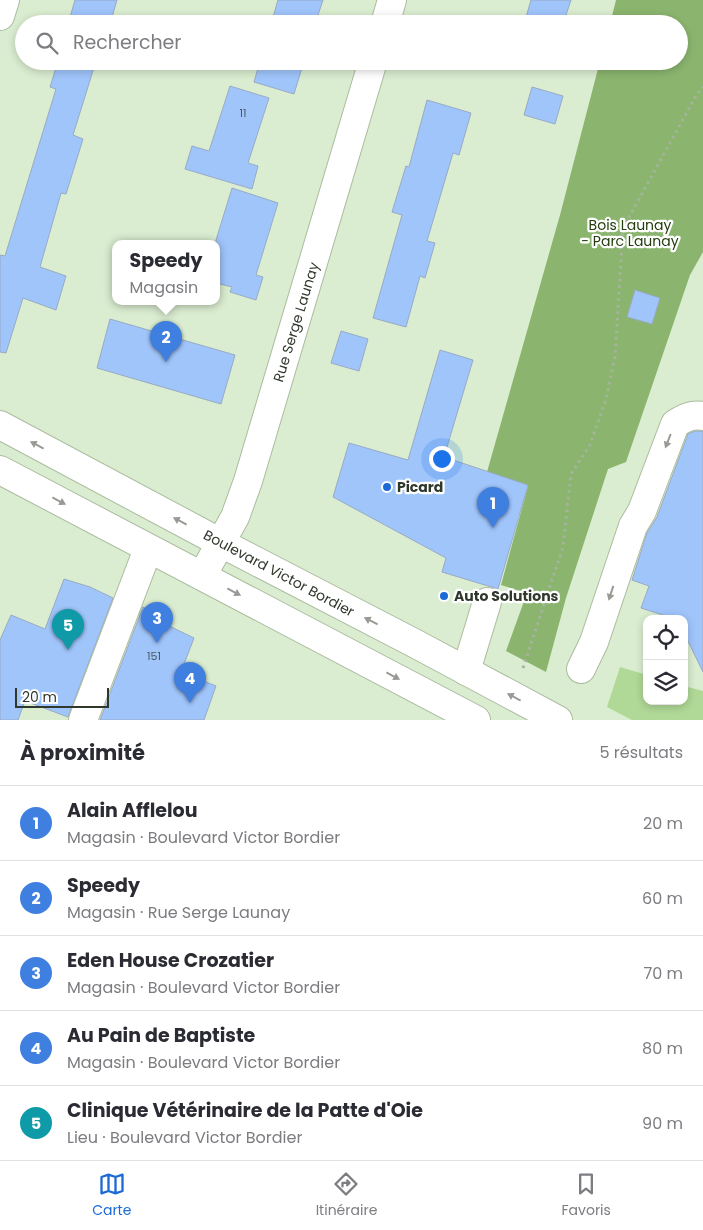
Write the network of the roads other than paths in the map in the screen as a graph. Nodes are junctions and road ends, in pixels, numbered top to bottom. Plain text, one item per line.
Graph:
1 (5, 0) edge
2 (392, 0) edge
3 (388, 15) edge
4 (0, 16) edge
5 (371, 70) edge
6 (703, 416) edge
7 (0, 425) edge
8 (0, 470) edge
9 (221, 543) junction
10 (148, 549) junction
11 (202, 576) junction
12 (487, 602) dead end
13 (582, 668) dead end
14 (466, 671) junction
15 (83, 720) edge
16 (476, 720) edge
17 (558, 720) edge

1 - 4 main road
2 - 3 main road
5 - 9 main road, Rue Serge Launay
6 -> 13 main road
9 -> 7 main road, Boulevard Victor Bordier
8 -> 10 main road
9 - 11 main road, Rue Serge Launay
14 -> 9 main road, Boulevard Victor Bordier
10 - 11 main road
10 - 15 main road
11 -> 16 main road
12 - 14 main road
17 -> 14 main road, Boulevard Victor Bordier

